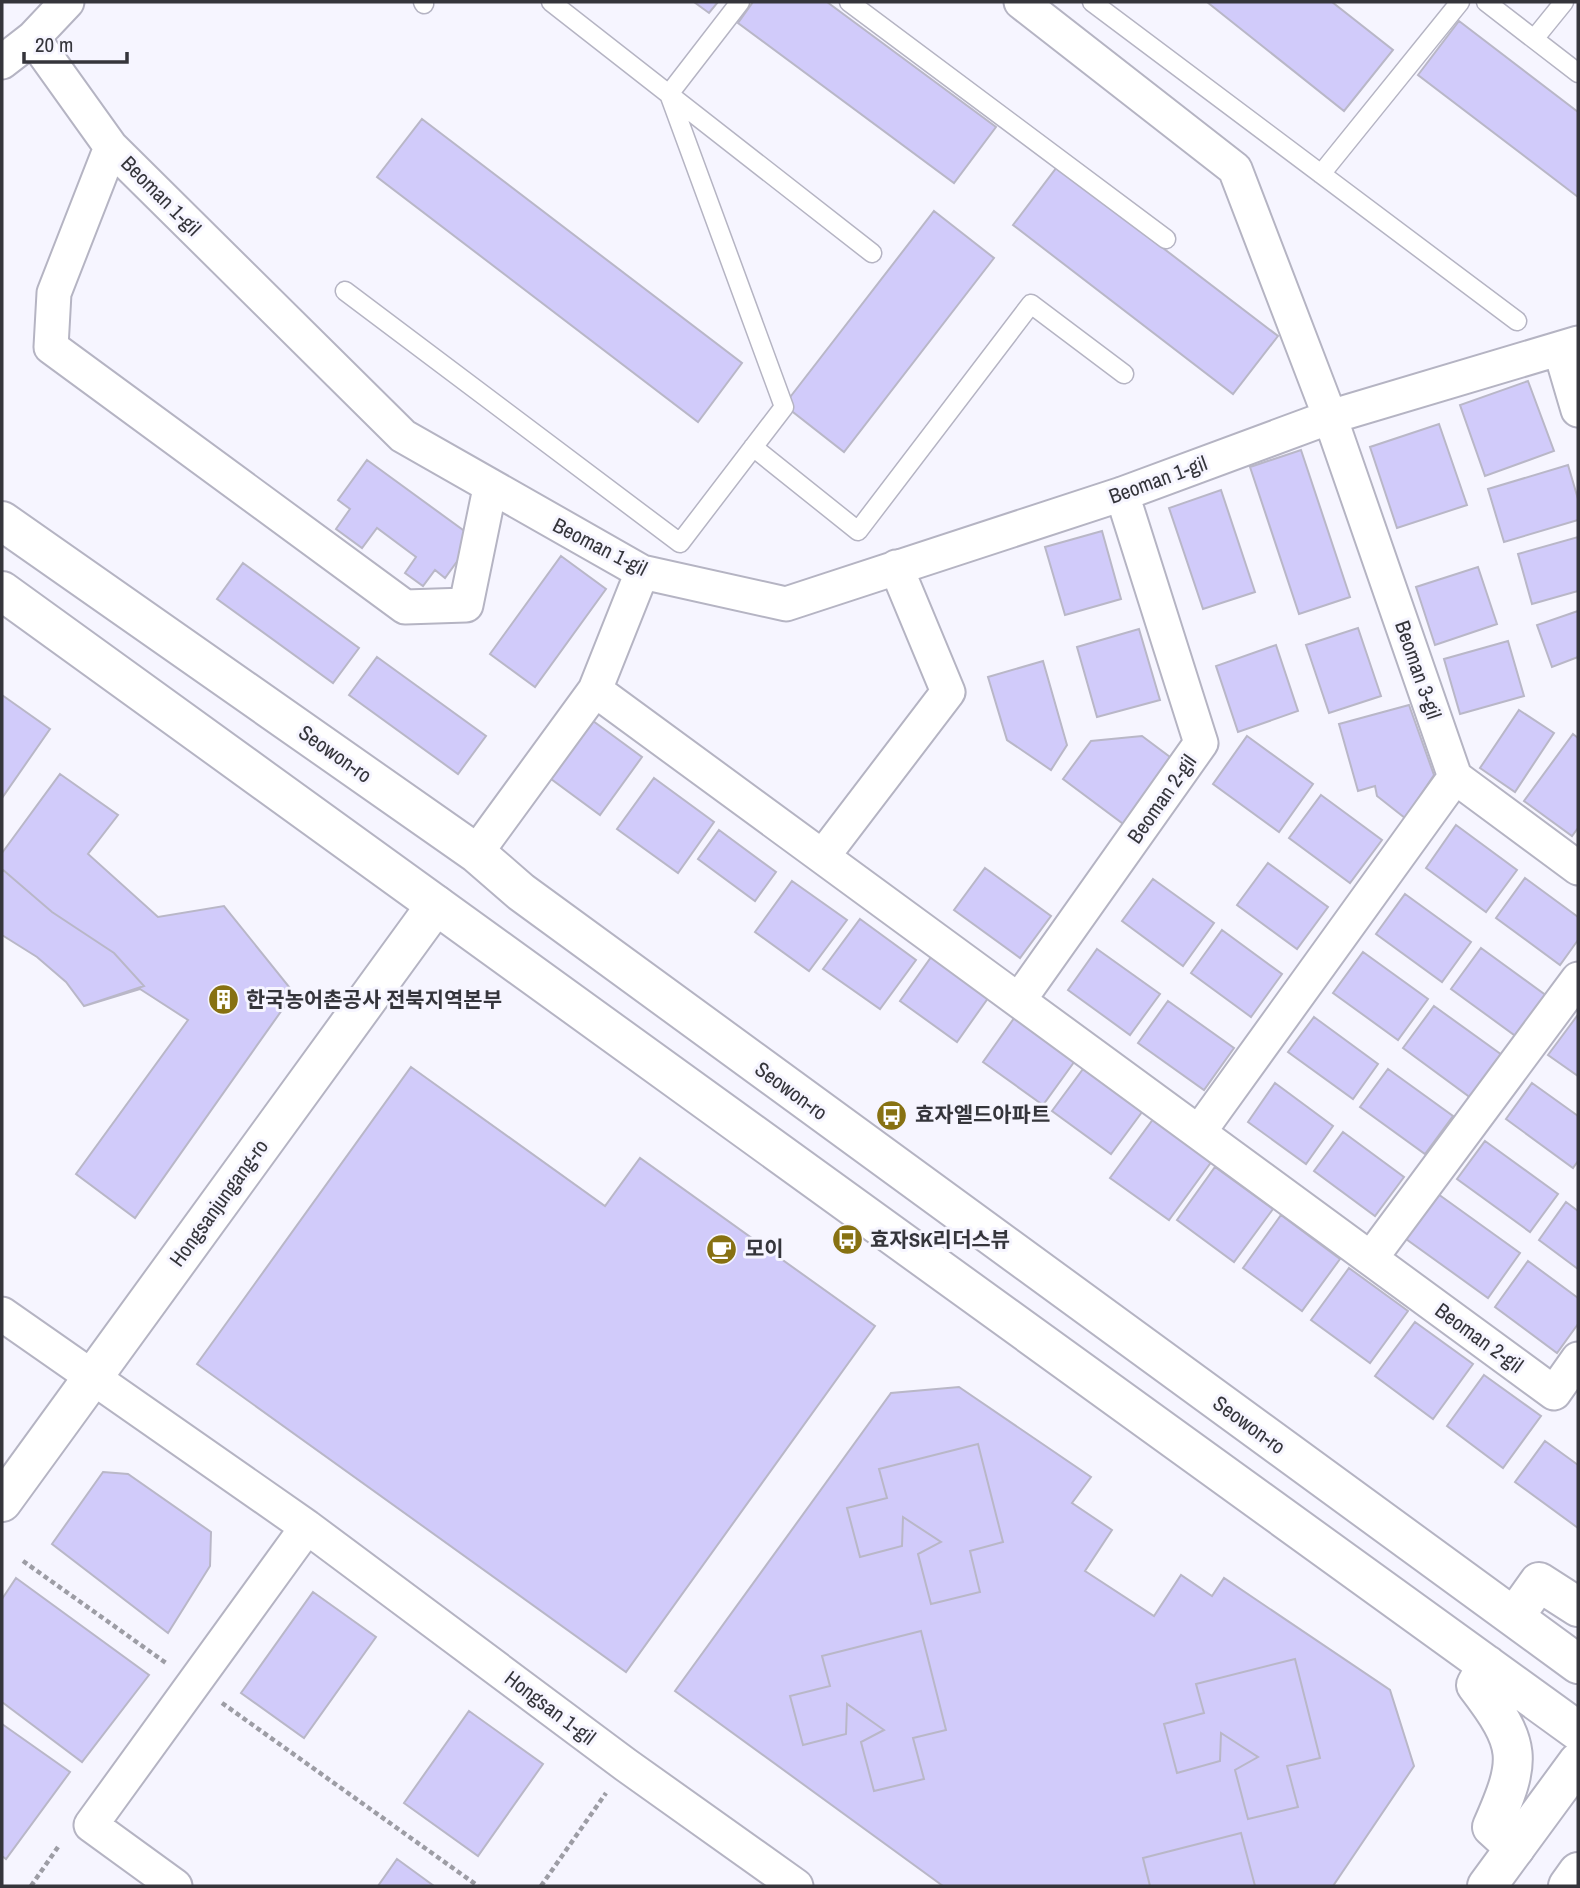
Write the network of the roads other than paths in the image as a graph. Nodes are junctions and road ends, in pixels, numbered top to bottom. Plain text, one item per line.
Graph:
1 (67, 2) edge
2 (551, 2) edge
3 (740, 2) edge
4 (849, 2) edge
5 (1021, 2) edge
6 (1092, 2) edge
7 (1460, 2) edge
8 (1486, 2) edge
9 (1564, 2) edge
10 (33, 37) junction
11 (1534, 39) junction
12 (2, 62) edge
13 (1578, 73) edge
14 (669, 94) junction
15 (111, 147) junction
16 (1321, 174) junction
17 (1166, 239) dead end
18 (872, 253) dead end
19 (345, 291) dead end
20 (1517, 321) dead end
21 (1569, 346) edge
22 (1124, 374) dead end
23 (1578, 410) edge
24 (1330, 417) junction
25 (753, 447) junction
26 (490, 488) junction
27 (1122, 494) junction
28 (2, 521) edge
29 (896, 567) junction
30 (642, 572) junction
31 (2, 591) edge
32 (595, 690) junction
33 (1455, 777) junction
34 (477, 853) junction
35 (823, 856) junction
36 (1578, 868) edge
37 (436, 905) junction
38 (1578, 979) edge
39 (1019, 1000) junction
40 (1199, 1132) junction
41 (1371, 1258) junction
42 (2, 1314) edge
43 (1578, 1359) edge
44 (90, 1377) junction
45 (2, 1502) edge
46 (307, 1527) junction
47 (1578, 1607) edge
48 (1514, 1617) junction
49 (1578, 1664) edge
50 (1488, 1665) junction
51 (1578, 1731) edge
52 (1578, 1762) edge
53 (1515, 1848) junction
54 (1578, 1872) edge
55 (175, 1886) edge
56 (796, 1886) edge
57 (1487, 1886) edge
58 (1568, 1886) edge

1 - 10 street
2 - 14 lane
3 - 14 lane
4 - 17 lane
5 - 24 street
6 - 16 lane
7 - 16 lane
8 - 11 lane
9 - 11 lane
10 - 12 street
10 - 15 street, Beoman 1-gil
11 - 13 lane
14 - 18 lane
14 - 25 lane
15 - 26 street, Beoman 1-gil
15 - 26 street
16 - 20 lane
19 - 25 lane
21 - 23 street, Beoman 1-gil
21 - 24 street, Beoman 1-gil
22 - 25 lane
24 - 27 street, Beoman 1-gil
24 - 33 street, Beoman 3-gil
26 - 30 street, Beoman 1-gil
27 - 29 street, Beoman 1-gil
27 - 39 street, Beoman 2-gil
28 - 34 main road, Seowon-ro
29 - 30 street, Beoman 1-gil
29 - 35 street
30 - 32 street
31 - 37 main road
32 - 34 street
32 - 35 street, Beoman 2-gil
33 - 36 street
33 - 40 street
34 - 48 main road, Seowon-ro
35 - 39 street, Beoman 2-gil
37 - 44 main road, Hongsanjungang-ro
37 - 50 main road
38 - 41 street
39 - 40 street, Beoman 2-gil
40 - 41 street, Beoman 2-gil
41 - 43 street, Beoman 2-gil
42 - 44 street, Hongsan 1-gil
44 - 45 main road, Hongsanjungang-ro
44 - 46 street, Hongsan 1-gil
46 - 55 street
46 - 56 street, Hongsan 1-gil
47 - 48 main road
48 - 49 main road, Seowon-ro
50 - 51 main road
50 - 53 main road
52 - 53 main road
53 - 57 main road
54 - 58 main road

